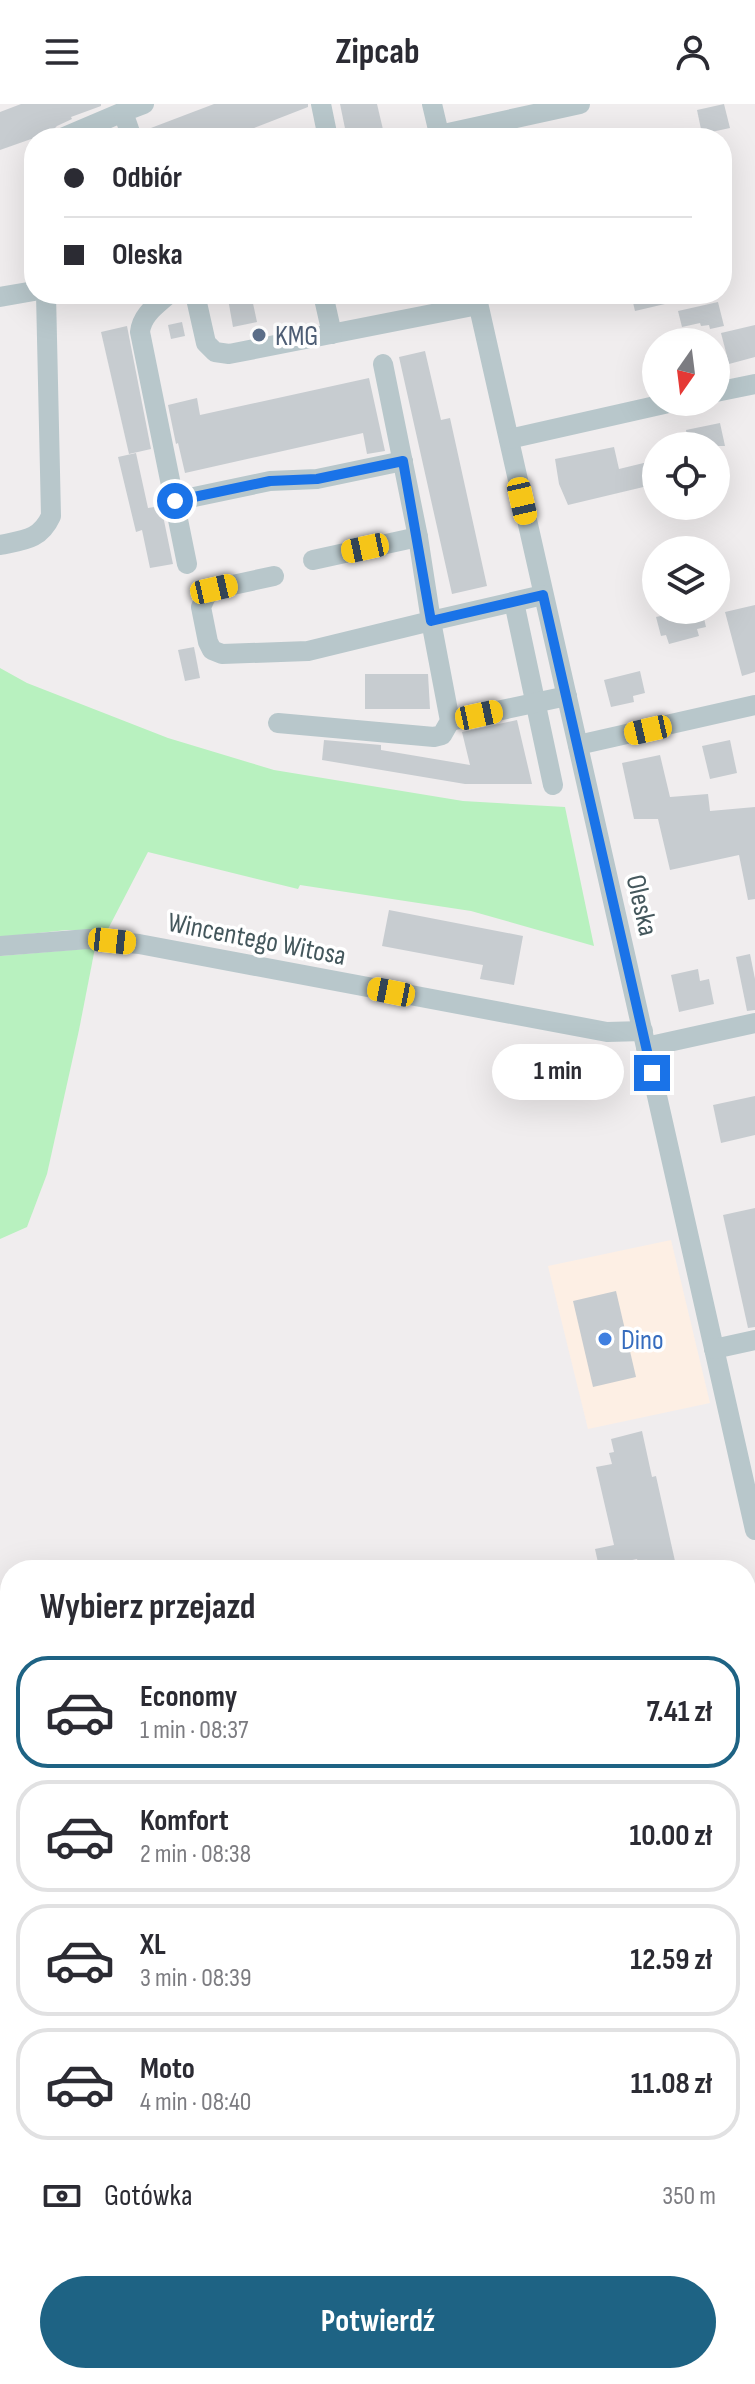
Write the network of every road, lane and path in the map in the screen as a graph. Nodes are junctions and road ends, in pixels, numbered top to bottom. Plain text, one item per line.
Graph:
1 (144, 104) edge
2 (321, 104) edge
3 (432, 104) edge
4 (580, 104) edge
5 (123, 112) junction
6 (85, 128) edge
7 (129, 128) edge
8 (326, 128) edge
9 (438, 128) edge
10 (478, 128) edge
11 (24, 293) edge
12 (0, 297) edge
13 (46, 304) edge
14 (158, 304) edge
15 (197, 304) edge
16 (325, 304) edge
17 (460, 304) edge
18 (478, 304) edge
19 (332, 334) junction
20 (383, 364) dead end
21 (755, 384) edge
22 (730, 389) edge
23 (642, 409) edge
24 (509, 439) junction
25 (403, 461) junction
26 (175, 501) junction
27 (418, 537) junction
28 (0, 545) edge
29 (313, 560) dead end
30 (187, 564) dead end
31 (274, 576) dead end
32 (543, 595) junction
33 (514, 602) junction
34 (431, 621) junction
35 (567, 696) junction
36 (536, 703) junction
37 (755, 705) edge
38 (450, 721) junction
39 (278, 723) dead end
40 (578, 745) junction
41 (553, 785) dead end
42 (0, 946) edge
43 (755, 1023) edge
44 (645, 1039) junction
45 (755, 1340) edge
46 (714, 1349) junction
47 (755, 1530) edge

1 - 5 street
2 - 8 street
3 - 9 street
4 - 10 street
5 - 6 street
5 - 7 street
11 - 12 street
13 - 28 street
14 - 26 street
15 - 19 street
16 - 19 street
17 - 19 street
18 - 24 street, Oleska
20 - 25 street
21 - 22 street
23 - 24 street
24 - 32 street, Oleska
25 - 26 street
25 - 27 street
26 - 30 street
27 - 29 street
27 - 34 street
31 - 34 street
32 - 33 street
32 - 35 street, Oleska
33 - 34 street
33 - 36 street
34 - 38 street
35 - 36 street
35 - 40 street, Oleska
36 - 38 street
36 - 41 street
37 - 40 street
38 - 39 street
40 - 44 street, Oleska
42 - 44 street, Wincentego Witosa
43 - 44 street, Wincentego Witosa
44 - 46 street, Oleska
45 - 46 street
46 - 47 street, Oleska

